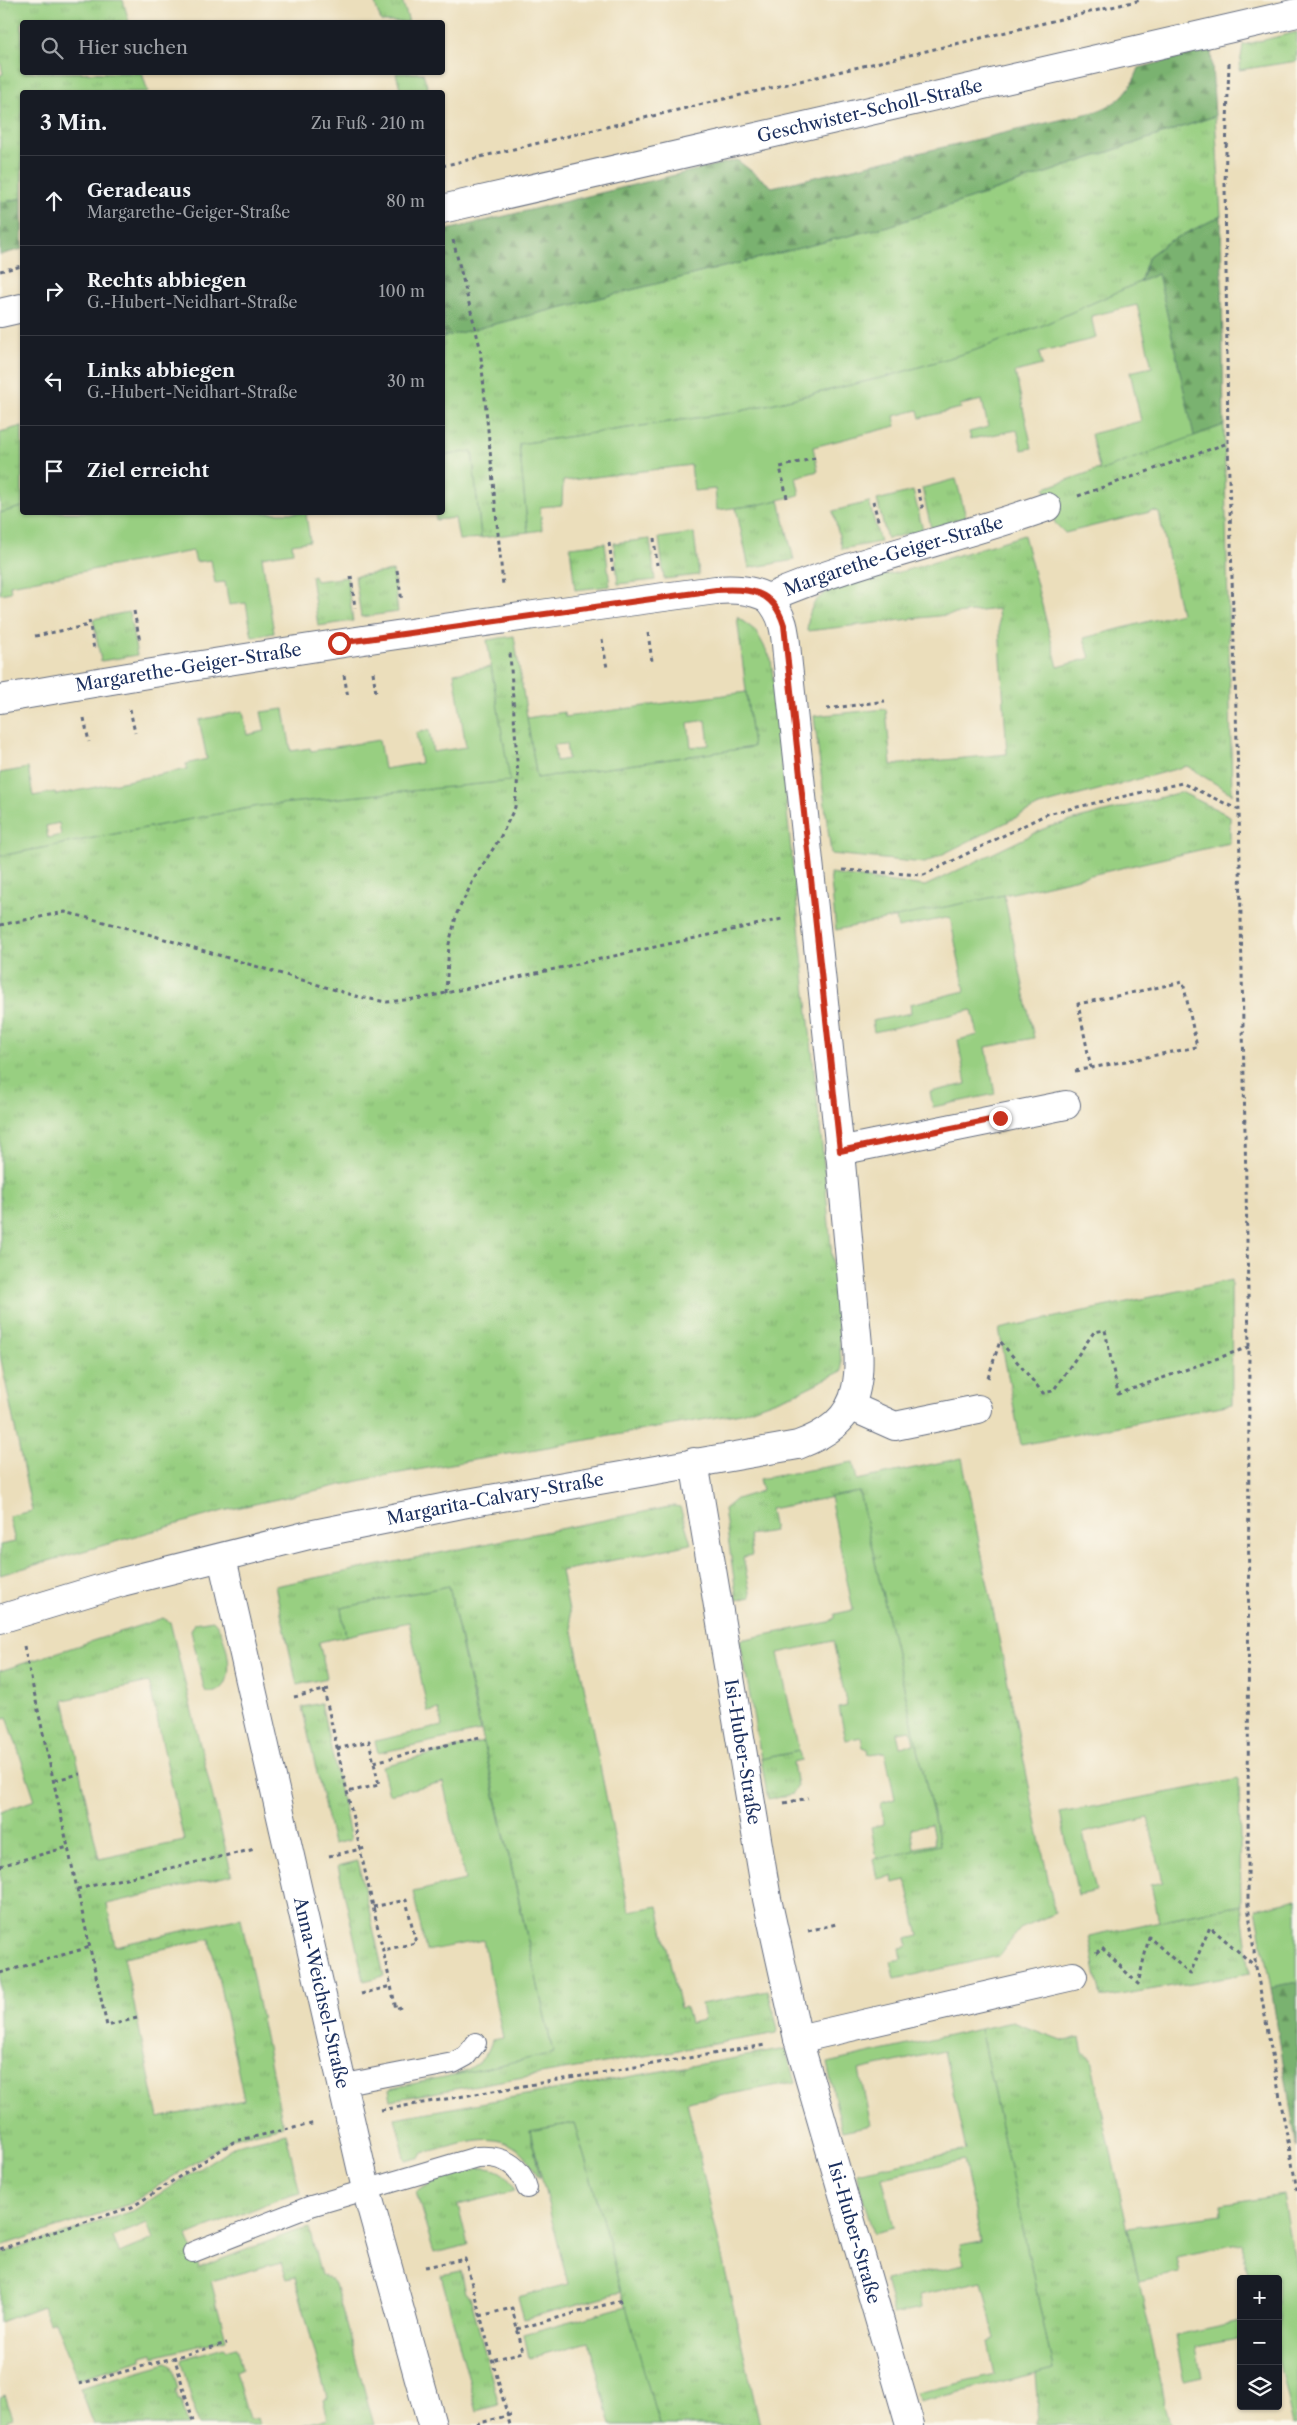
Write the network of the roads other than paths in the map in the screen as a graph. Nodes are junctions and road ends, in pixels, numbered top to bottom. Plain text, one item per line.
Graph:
1 (1297, 13) edge
2 (445, 208) edge
3 (20, 308) edge
4 (0, 313) edge
5 (1046, 506) road end
6 (768, 598) junction
7 (0, 699) edge
8 (1066, 1105) dead end
9 (840, 1151) junction
10 (850, 1406) junction
11 (978, 1409) road end
12 (694, 1462) junction
13 (222, 1558) junction
14 (8, 1616) edge
15 (1073, 1976) road end
16 (798, 2039) junction
17 (476, 2043) dead end
18 (340, 2085) junction
19 (527, 2188) dead end
20 (366, 2189) junction
21 (193, 2252) dead end
22 (432, 2425) edge
23 (910, 2425) edge

1 - 2 street, Geschwister-Scholl-Straße
3 - 4 street
5 - 6 street, Margarethe-Geiger-Straße
6 - 7 street, Margarethe-Geiger-Straße
6 - 9 street
8 - 9 street
9 - 10 street
10 - 11 street
10 - 12 street, Margarita-Calvary-Straße
12 - 13 street, Margarita-Calvary-Straße
12 - 16 street, Isi-Huber-Straße
13 - 14 street, Margarita-Calvary-Straße
13 - 18 street, Anna-Weichsel-Straße
15 - 16 street
16 - 23 street, Isi-Huber-Straße
17 - 18 lane
18 - 20 street, Anna-Weichsel-Straße
19 - 20 lane
20 - 21 lane
20 - 22 street, Anna-Weichsel-Straße

